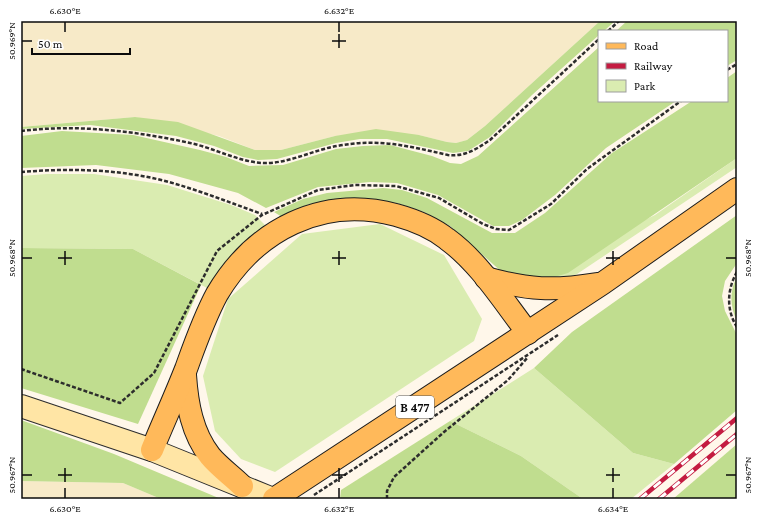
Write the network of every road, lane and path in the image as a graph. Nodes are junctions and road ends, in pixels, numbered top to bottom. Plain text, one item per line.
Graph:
1 (619, 21) edge
2 (609, 30) edge
3 (598, 41) edge
4 (737, 64) edge
5 (728, 69) edge
6 (680, 102) edge
7 (21, 131) edge
8 (21, 172) edge
9 (737, 188) edge
10 (262, 215) junction
11 (737, 272) edge
12 (486, 278) junction
13 (603, 283) junction
14 (737, 327) edge
15 (528, 333) junction
16 (21, 369) edge
17 (185, 372) junction
18 (21, 406) edge
19 (152, 450) junction
20 (242, 486) junction
21 (274, 499) edge
22 (308, 499) edge
23 (387, 499) edge

1 - 2 path
3 - 7 path
4 - 5 path
6 - 10 path
8 - 10 path
9 - 13 main road, B 477
10 - 16 path
11 - 14 path
12 - 13 main road
12 - 15 main road
12 - 17 main road
13 - 15 main road, B 477
15 - 21 main road, B 477
17 - 19 main road
17 - 20 main road
18 - 19 main road
19 - 20 main road
20 - 21 main road
22 - 23 path

